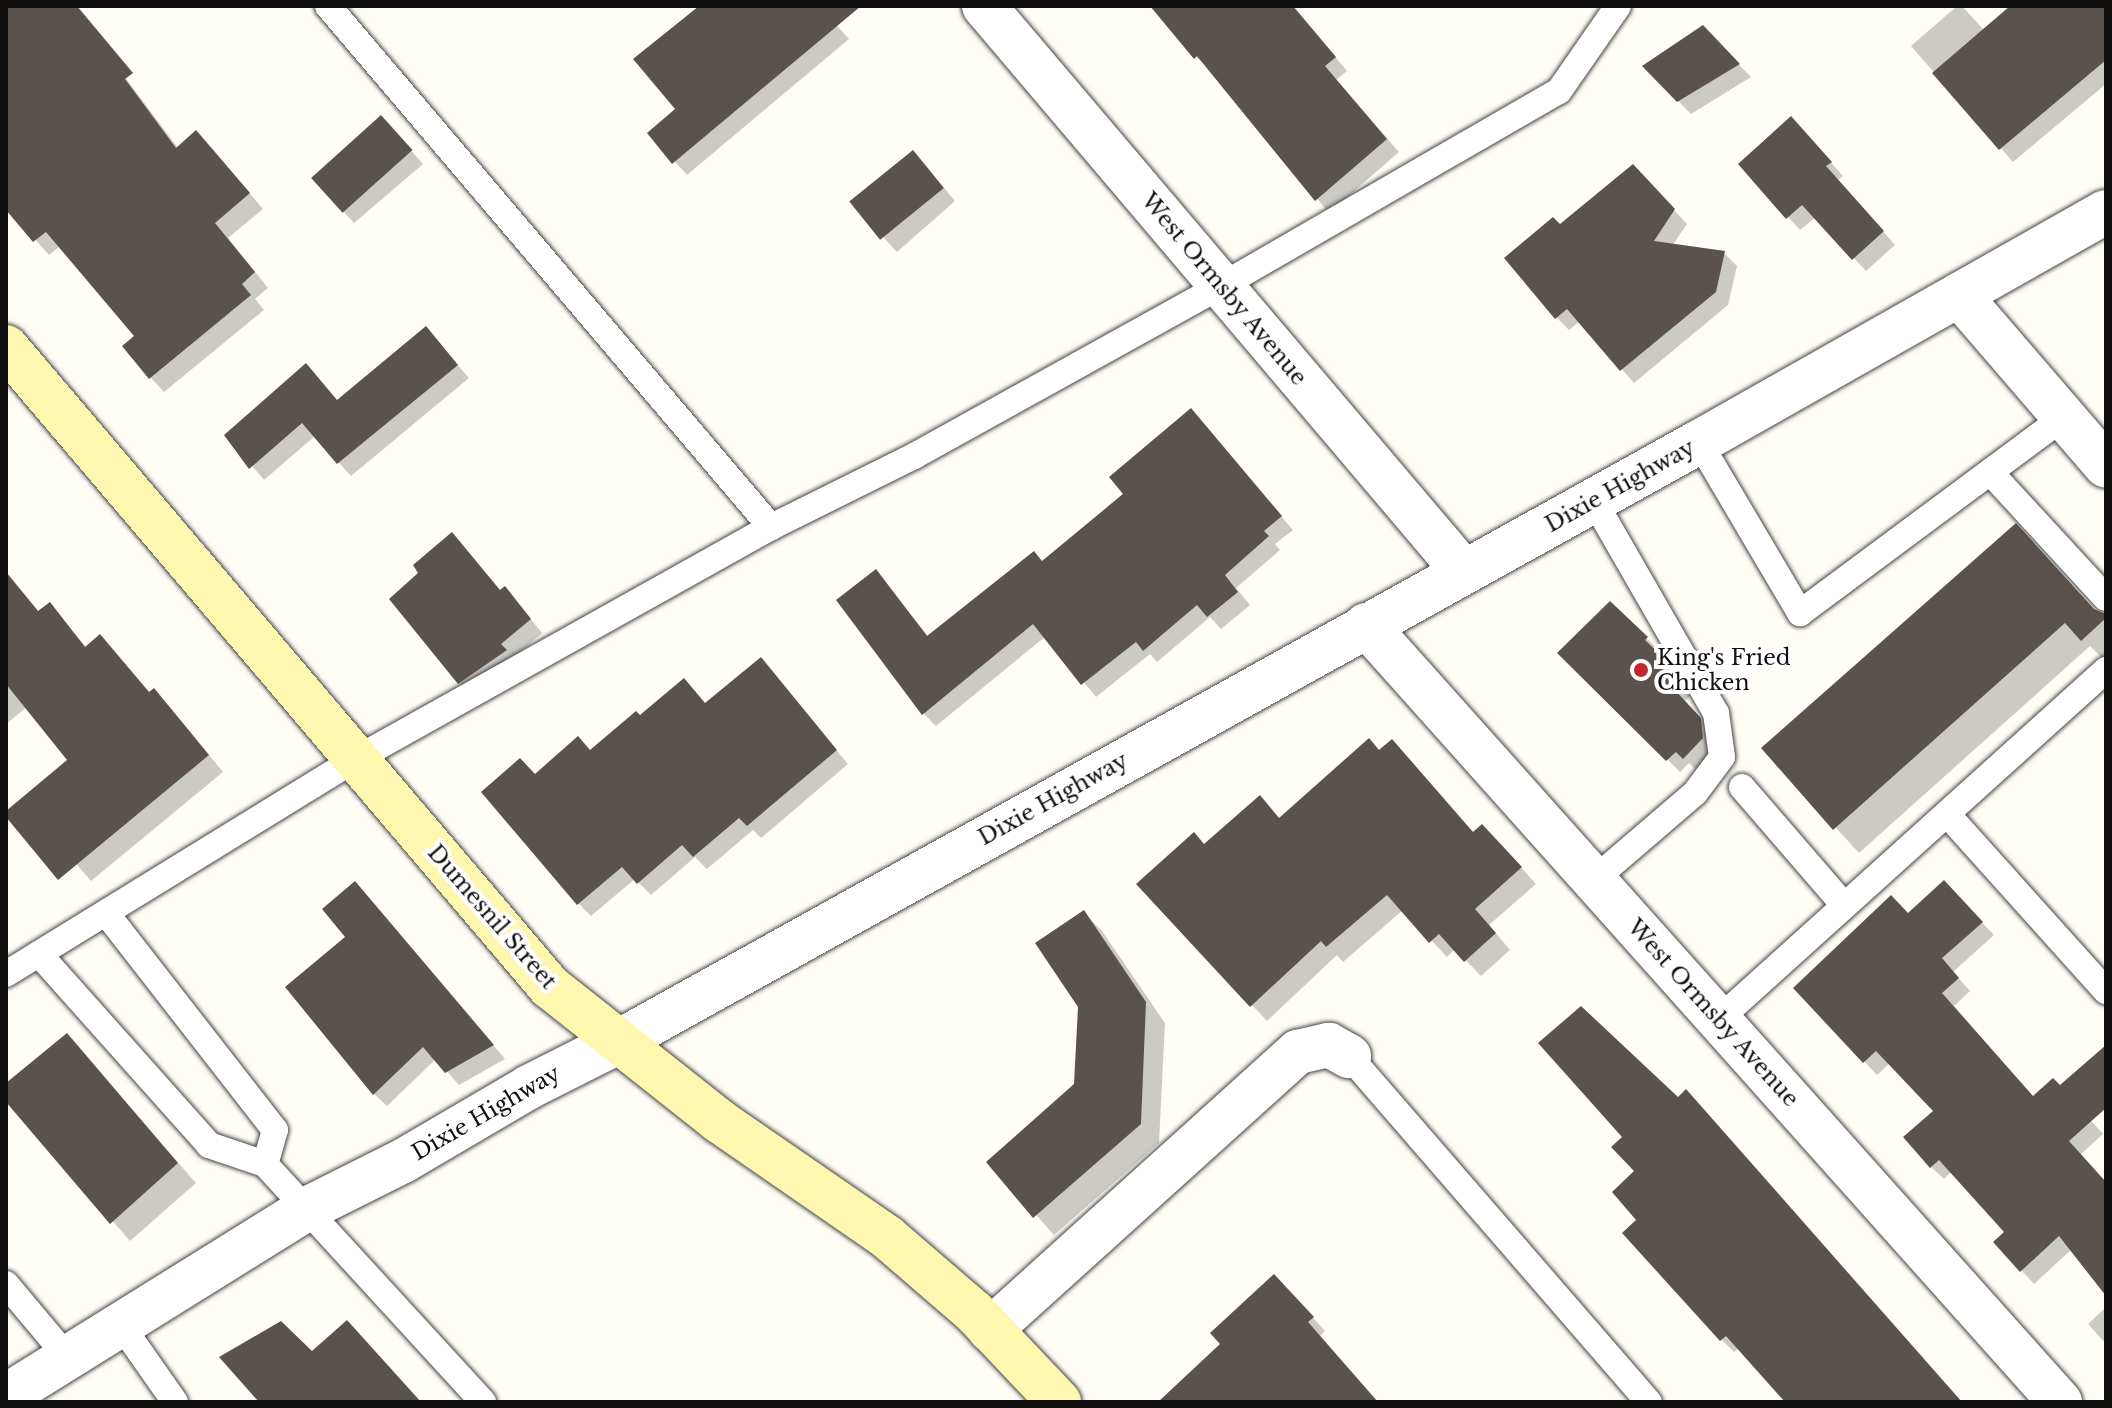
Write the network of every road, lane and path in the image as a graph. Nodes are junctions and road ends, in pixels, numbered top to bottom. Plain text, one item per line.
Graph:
1 (328, 6) edge
2 (984, 6) edge
3 (1618, 6) edge
4 (2106, 212) edge
5 (1221, 286) junction
6 (1959, 295) junction
7 (6, 347) edge
8 (2063, 418) junction
9 (1699, 442) junction
10 (2106, 466) edge
11 (1990, 472) junction
12 (1594, 501) junction
13 (771, 527) junction
14 (1464, 572) junction
15 (2106, 598) edge
16 (1366, 625) junction
17 (2106, 670) edge
18 (356, 759) junction
19 (1742, 787) dead end
20 (1947, 814) junction
21 (1594, 880) junction
22 (1844, 905) junction
23 (106, 913) junction
24 (39, 954) junction
25 (6, 974) edge
26 (2106, 991) edge
27 (1718, 1020) junction
28 (618, 1042) junction
29 (1349, 1056) joint
30 (265, 1164) junction
31 (305, 1210) junction
32 (6, 1284) edge
33 (121, 1325) junction
34 (990, 1330) junction
35 (68, 1358) junction
36 (6, 1396) edge
37 (175, 1402) edge
38 (483, 1402) edge
39 (1059, 1402) edge
40 (1649, 1402) edge
41 (2060, 1402) edge

1 - 13 lane
2 - 5 street, West Ormsby Avenue
3 - 5 lane
4 - 6 street, Dixie Highway
5 - 13 lane
5 - 14 street, West Ormsby Avenue
6 - 8 street
6 - 9 street, Dixie Highway
7 - 18 main road, Dumesnil Street
8 - 10 street
8 - 11 lane
9 - 11 lane
9 - 12 street, Dixie Highway
11 - 15 lane
12 - 14 street, Dixie Highway
12 - 21 lane
13 - 18 lane
14 - 16 street, Dixie Highway
16 - 21 street, West Ormsby Avenue
16 - 28 street, Dixie Highway
17 - 20 lane
18 - 23 lane
18 - 28 main road, Dumesnil Street
19 - 22 lane
20 - 22 lane
20 - 26 lane
21 - 27 street, West Ormsby Avenue
22 - 27 lane
23 - 24 lane
23 - 30 lane
24 - 25 lane
24 - 30 lane
27 - 41 street, West Ormsby Avenue
28 - 31 street, Dixie Highway
28 - 34 main road, Dumesnil Street
29 - 34 street
29 - 40 lane
30 - 31 lane
31 - 33 street, Dixie Highway
31 - 38 lane
32 - 35 lane
33 - 35 street, Dixie Highway
33 - 37 lane
34 - 39 main road, Dumesnil Street
35 - 36 street, Dixie Highway

